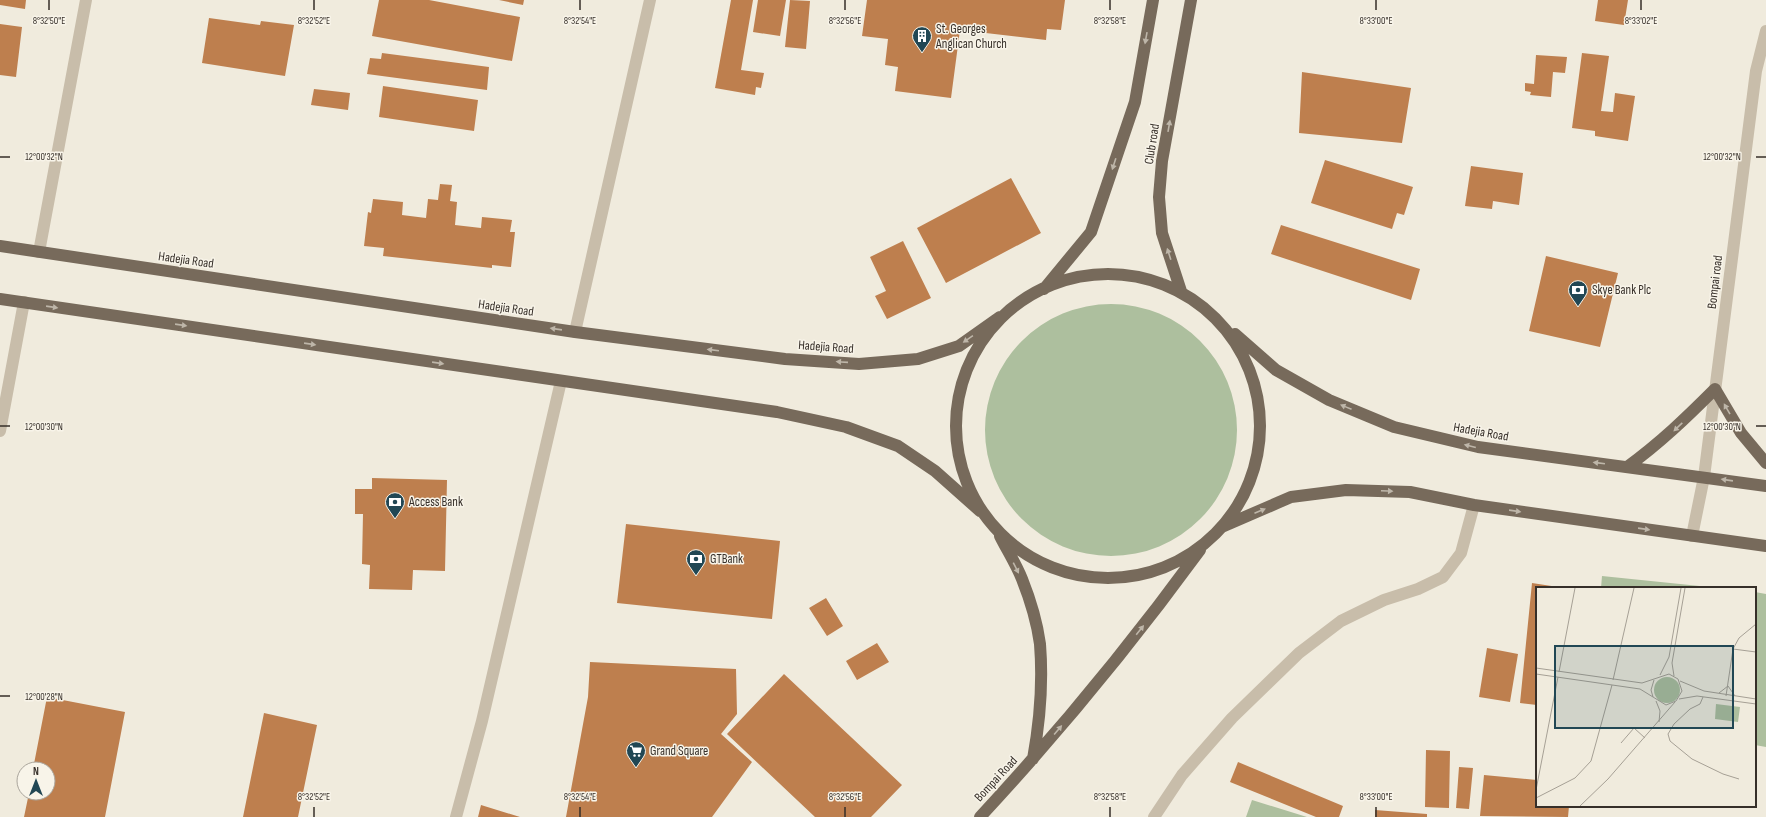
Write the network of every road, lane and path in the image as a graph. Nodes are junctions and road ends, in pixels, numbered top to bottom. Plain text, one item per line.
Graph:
1 (86, 0) edge
2 (650, 0) edge
3 (1153, 0) edge
4 (1191, 0) edge
5 (1766, 31) edge
6 (0, 246) edge
7 (40, 252) junction
8 (1043, 289) junction
9 (1181, 291) junction
10 (0, 299) edge
11 (24, 302) junction
12 (1000, 317) junction
13 (1222, 322) junction
14 (575, 332) junction
15 (561, 380) junction
16 (1715, 389) junction
17 (0, 431) edge
18 (1766, 463) edge
19 (1627, 467) junction
20 (1704, 477) junction
21 (1766, 486) edge
22 (1474, 505) junction
23 (980, 511) junction
24 (1224, 526) junction
25 (998, 533) junction
26 (1692, 536) junction
27 (1766, 546) edge
28 (1202, 547) junction
29 (1033, 760) junction
30 (456, 817) edge
31 (980, 817) edge
32 (1154, 817) edge

1 - 7 street
2 - 14 street
3 -> 8 main road
9 -> 4 main road, Club road
5 - 16 street, Bompai road
6 - 7 main road, Hadejia Road
14 -> 7 main road, Hadejia Road
8 - 9 main road
8 - 12 main road
9 - 13 main road
10 - 11 main road
11 -> 15 main road
11 - 17 street
12 -> 14 main road, Hadejia Road
12 - 23 main road
19 -> 13 main road, Hadejia Road
13 - 24 main road
15 - 23 main road
15 - 30 street
18 -> 16 main road
16 -> 19 main road
16 - 20 street, Bompai road
19 - 20 main road, Hadejia Road
21 -> 20 main road, Hadejia Road
20 - 26 street, Bompai road
24 -> 22 main road
22 -> 26 main road
22 - 32 street
23 - 25 main road
24 - 28 main road
25 - 28 main road
25 -> 29 main road
26 - 27 main road
29 -> 28 main road, Bompai Road
29 - 31 main road, Bompai Road

